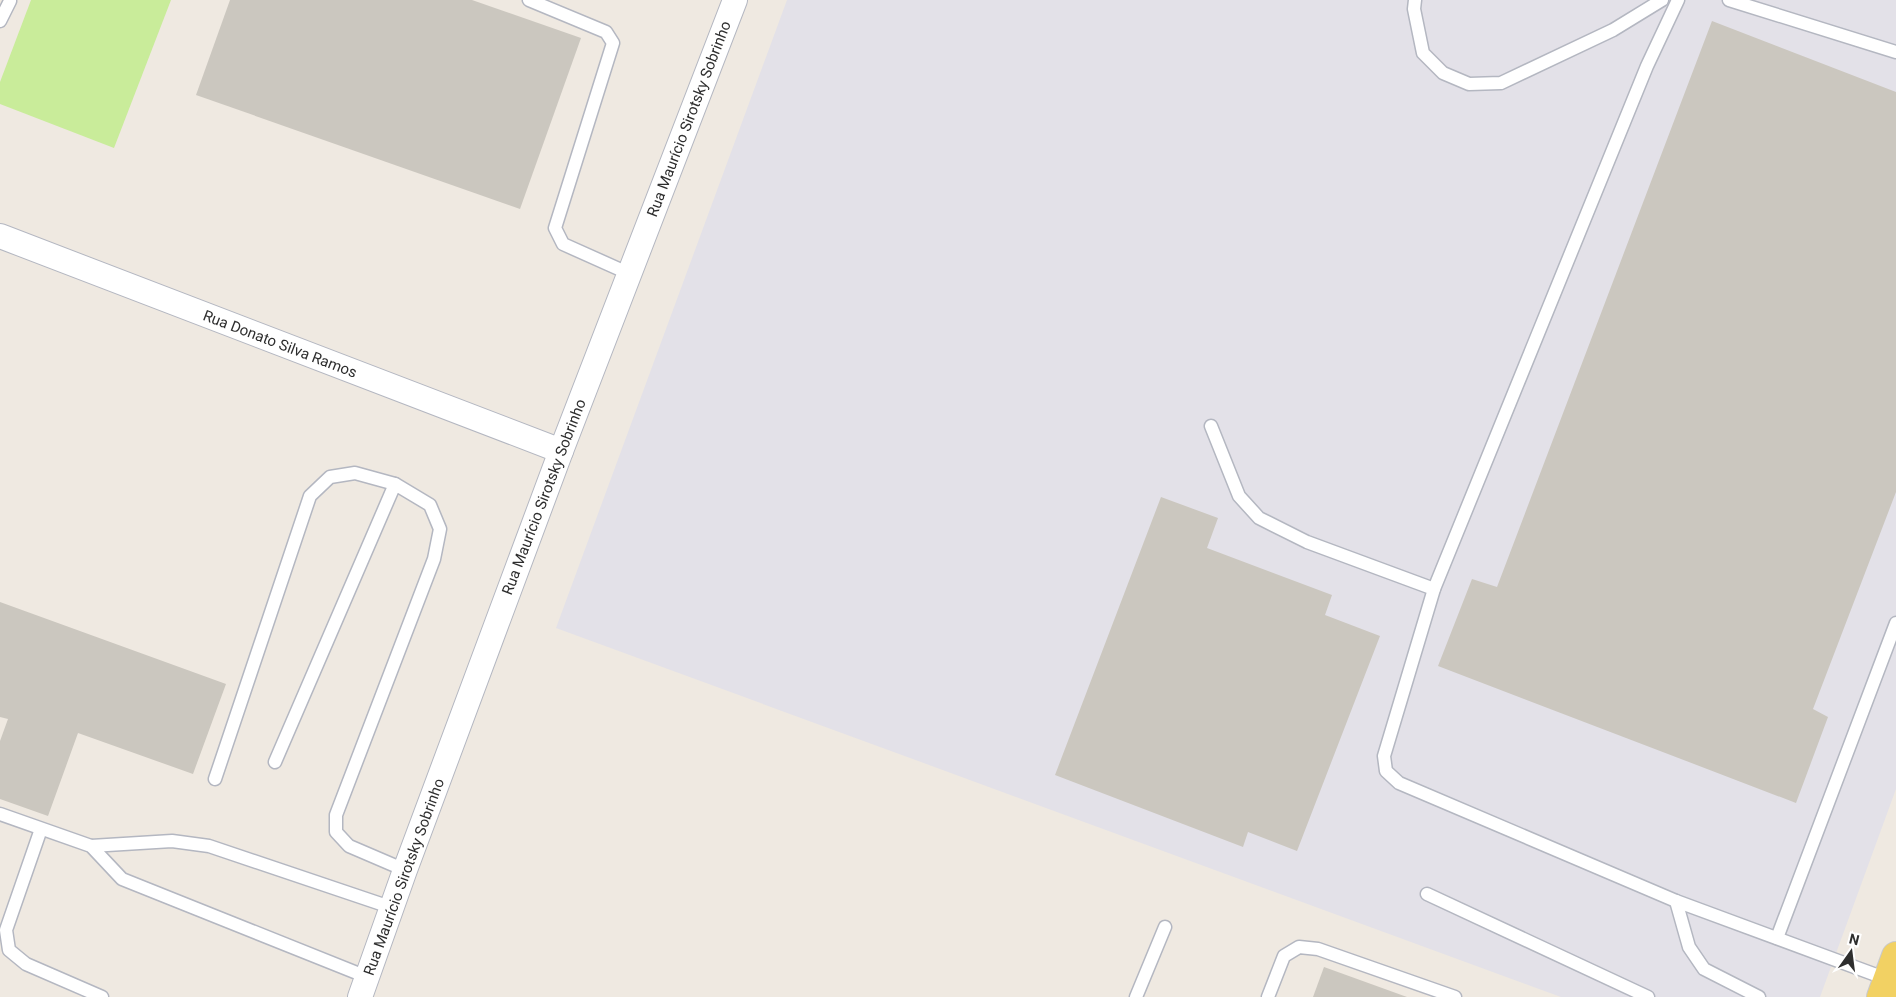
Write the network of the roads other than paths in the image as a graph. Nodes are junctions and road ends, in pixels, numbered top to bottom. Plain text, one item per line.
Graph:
1 (529, 0) edge
2 (735, 0) edge
3 (1415, 0) edge
4 (1662, 0) edge
5 (1678, 0) edge
6 (1729, 0) edge
7 (10, 1) edge
8 (0, 21) edge
9 (1896, 52) edge
10 (0, 236) edge
11 (630, 274) junction
12 (1211, 426) dead end
13 (561, 451) junction
14 (395, 484) junction
15 (1434, 588) junction
16 (1896, 623) edge
17 (275, 762) dead end
18 (215, 779) dead end
19 (0, 814) edge
20 (41, 829) junction
21 (90, 846) junction
22 (405, 870) junction
23 (1427, 894) dead end
24 (1676, 900) junction
25 (393, 908) junction
26 (1165, 927) dead end
27 (1777, 938) junction
28 (1888, 977) edge
29 (363, 987) edge
30 (102, 997) edge
31 (1136, 997) edge
32 (1268, 997) edge
33 (1455, 997) edge
34 (1648, 997) edge
35 (1759, 997) edge

1 - 11 lane
2 - 11 street, Rua Maurício Sirotsky Sobrinho
3 - 4 lane
5 - 15 lane
6 - 9 lane
7 - 8 lane
10 - 13 street, Rua Donato Silva Ramos
11 - 13 street, Rua Maurício Sirotsky Sobrinho
12 - 15 lane
13 - 22 street, Rua Maurício Sirotsky Sobrinho
14 - 17 lane
14 - 18 lane
14 - 22 lane
15 - 24 lane
16 - 27 lane
19 - 20 lane
20 - 21 lane
20 - 30 lane
21 - 25 lane
21 - 29 lane
22 - 25 street, Rua Maurício Sirotsky Sobrinho
23 - 34 lane
24 - 27 lane
24 - 35 lane
25 - 29 street, Rua Maurício Sirotsky Sobrinho
26 - 31 lane
27 - 28 lane
32 - 33 lane

